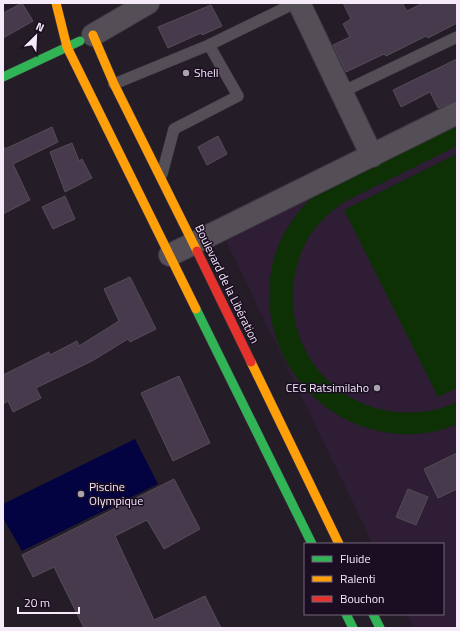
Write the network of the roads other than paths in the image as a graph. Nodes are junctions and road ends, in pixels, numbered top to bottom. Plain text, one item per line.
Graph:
1 (148, 3) edge
2 (295, 3) edge
3 (299, 3) edge
4 (56, 6) edge
5 (69, 17) dead end
6 (90, 33) junction
7 (457, 37) edge
8 (209, 45) junction
9 (67, 46) junction
10 (3, 77) edge
11 (114, 84) junction
12 (340, 93) junction
13 (457, 113) edge
14 (372, 156) junction
15 (161, 176) junction
16 (194, 244) junction
17 (170, 255) junction
18 (312, 543) edge
19 (339, 543) edge
20 (346, 615) edge
21 (374, 615) edge
22 (353, 628) edge
23 (380, 628) edge

1 - 6 street
2 - 8 lane
3 - 12 street
4 - 5 main road
4 - 9 main road
6 - 9 main road
6 - 11 main road, Boulevard de la Libération
7 - 12 lane
8 - 11 lane
8 - 15 lane
9 - 10 main road
9 - 17 main road
11 - 15 main road, Boulevard de la Libération
12 - 14 street
13 - 14 street
14 - 16 street
15 - 16 main road, Boulevard de la Libération
16 - 17 street
16 - 19 main road, Boulevard de la Libération
17 - 18 main road
20 - 22 main road
21 - 23 main road

